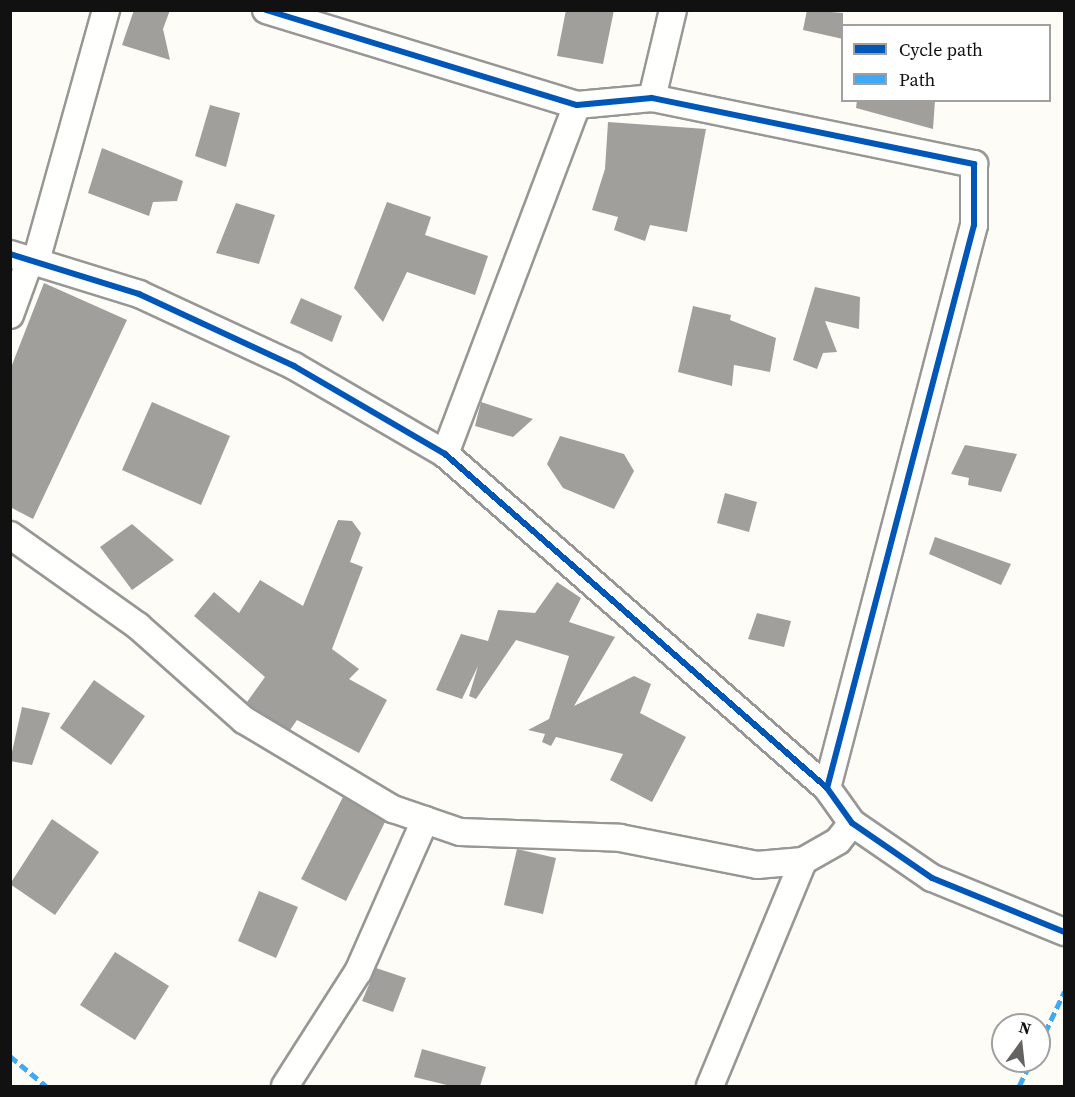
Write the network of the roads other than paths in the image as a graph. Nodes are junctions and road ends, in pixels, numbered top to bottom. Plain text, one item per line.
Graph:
1 (106, 10) edge
2 (266, 10) edge
3 (673, 10) edge
4 (652, 98) junction
5 (578, 105) junction
6 (25, 258) edge
7 (10, 315) edge
8 (445, 454) junction
9 (10, 535) edge
10 (827, 788) junction
11 (425, 820) junction
12 (852, 823) junction
13 (803, 861) junction
14 (1065, 932) edge
15 (285, 1086) edge
16 (710, 1086) edge

1 - 6 street
2 - 5 street
3 - 4 street
4 - 5 street
4 - 10 street
5 - 8 street
6 - 7 street
6 - 8 street
8 - 10 street
9 - 11 street
10 - 12 street
11 - 13 street
11 - 15 street
12 - 13 street
12 - 14 street
13 - 16 street

